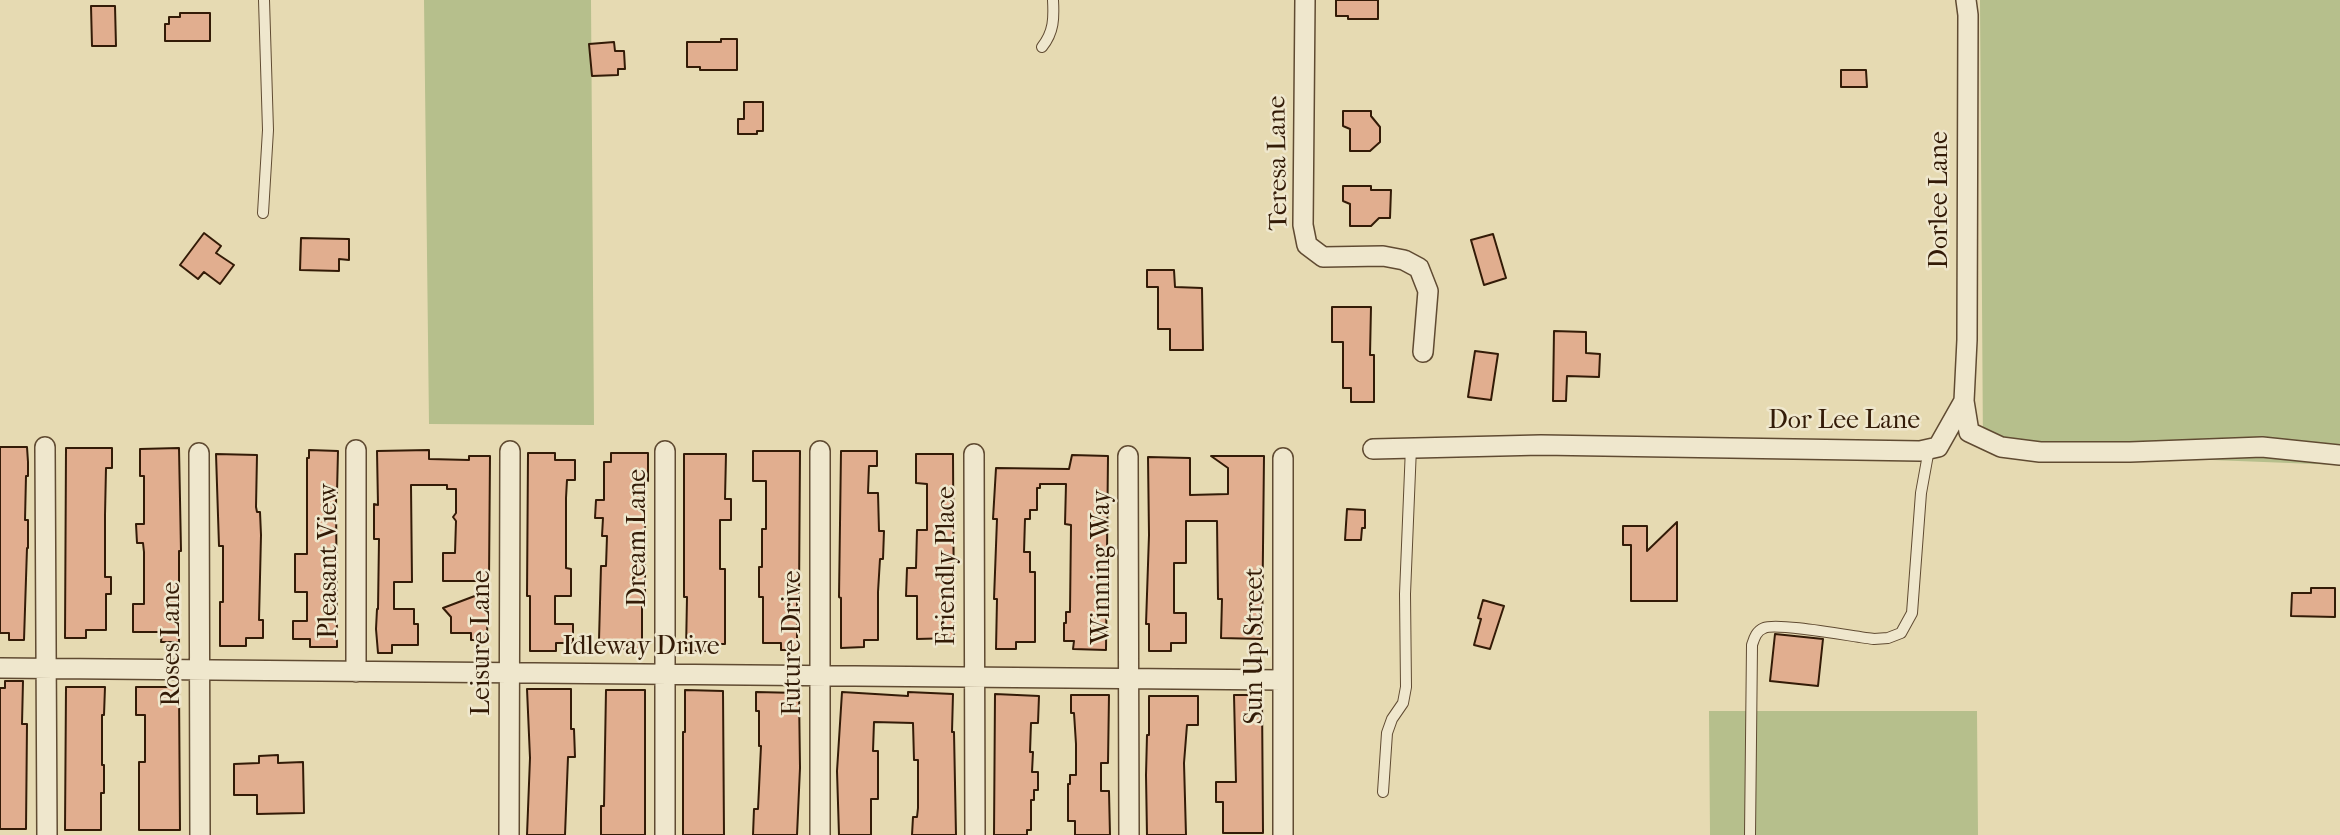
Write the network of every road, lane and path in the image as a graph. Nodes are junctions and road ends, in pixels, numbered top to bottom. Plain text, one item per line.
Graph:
1 (264, 0) edge
2 (1053, 0) edge
3 (1305, 0) edge
4 (1966, 0) edge
5 (1042, 47) dead end
6 (263, 214) dead end
7 (1423, 352) dead end
8 (1964, 401) junction
9 (45, 447) dead end
10 (1411, 447) junction
11 (1373, 449) dead end
12 (1930, 449) junction
13 (356, 450) dead end
14 (510, 451) dead end
15 (665, 451) dead end
16 (820, 451) dead end
17 (199, 453) dead end
18 (974, 454) dead end
19 (2340, 455) edge
20 (1128, 456) dead end
21 (1283, 458) dead end
22 (0, 668) edge
23 (48, 669) junction
24 (200, 670) junction
25 (356, 672) junction
26 (510, 673) junction
27 (666, 674) junction
28 (820, 676) junction
29 (975, 677) junction
30 (1129, 678) junction
31 (1282, 680) junction
32 (1383, 792) dead end
33 (47, 835) edge
34 (200, 835) edge
35 (509, 835) edge
36 (665, 835) edge
37 (820, 835) edge
38 (975, 835) edge
39 (1129, 835) edge
40 (1283, 835) edge
41 (1750, 835) edge

1 - 6 lane
2 - 5 lane
3 - 7 street, Teresa Lane
4 - 8 street, Dorlee Lane
8 - 12 street, Dor Lee Lane
8 - 19 street
9 - 23 street
10 - 11 street, Dor Lee Lane
10 - 12 street, Dor Lee Lane
10 - 32 lane
12 - 41 lane
13 - 25 street, Pleasant View
14 - 26 street, Leisure Lane
15 - 27 street, Dream Lane
16 - 28 street, Future Drive
17 - 24 street, Roses Lane
18 - 29 street, Friendly Place
20 - 30 street, Winning Way
21 - 31 street, Sun Up Street
22 - 23 street, Idleway Drive
23 - 24 street, Idleway Drive
23 - 33 street
24 - 25 street, Idleway Drive
24 - 34 street, Roses Lane
25 - 26 street, Idleway Drive
26 - 27 street, Idleway Drive
26 - 35 street, Leisure Lane
27 - 28 street, Idleway Drive
27 - 36 street, Dream Lane
28 - 29 street, Idleway Drive
28 - 37 street, Future Drive
29 - 30 street, Idleway Drive
29 - 38 street, Friendly Place
30 - 31 street, Idleway Drive
30 - 39 street, Winning Way
31 - 40 street, Sun Up Street

